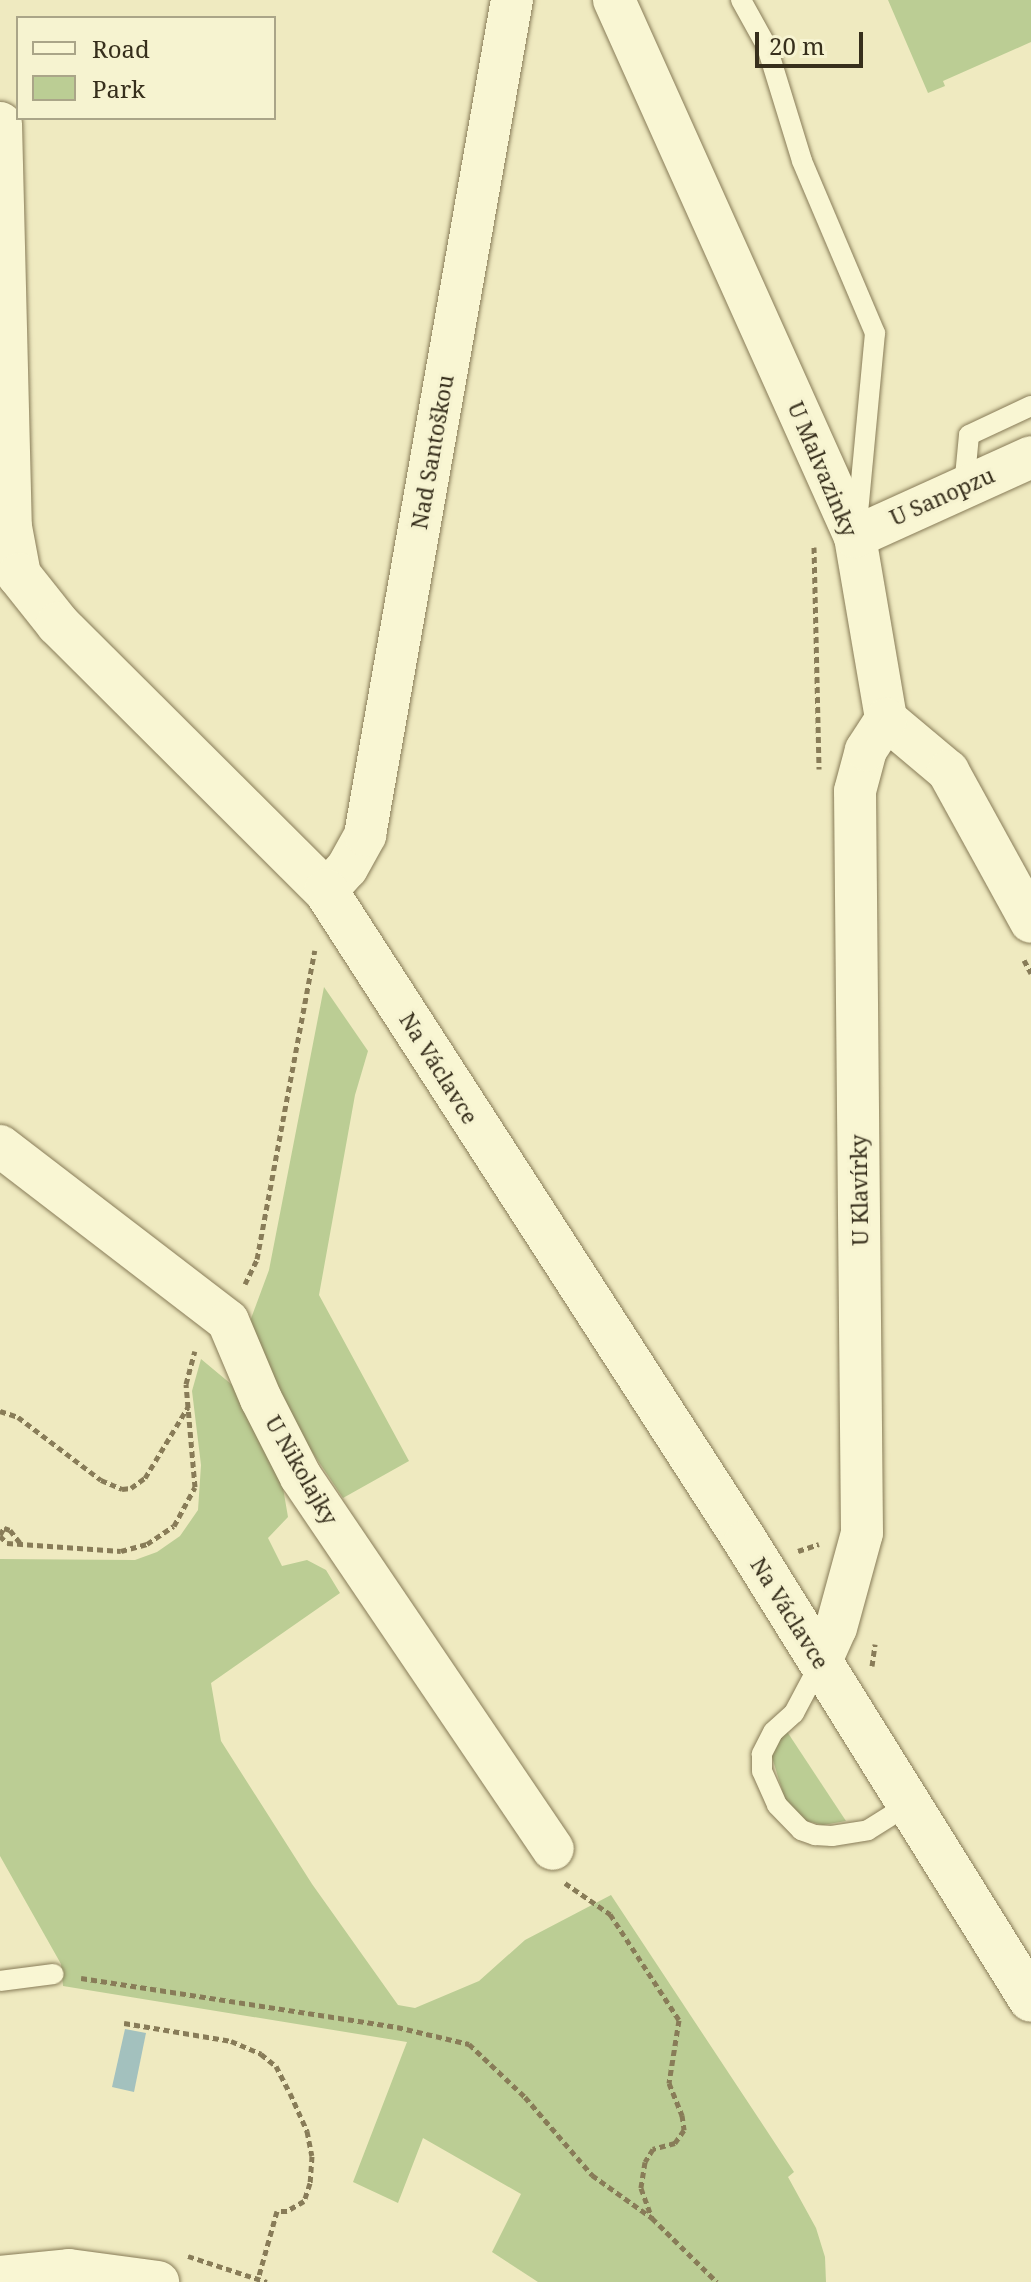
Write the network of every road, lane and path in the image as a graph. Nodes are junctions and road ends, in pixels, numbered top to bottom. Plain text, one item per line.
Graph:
1 (512, 0) edge
2 (614, 0) edge
3 (741, 0) edge
4 (0, 124) edge
5 (1031, 406) edge
6 (1031, 457) edge
7 (964, 487) junction
8 (814, 535) dead end
9 (855, 537) junction
10 (886, 719) junction
11 (819, 774) dead end
12 (326, 891) junction
13 (1024, 934) edge
14 (315, 950) dead end
15 (1031, 973) edge
16 (0, 1146) edge
17 (257, 1259) dead end
18 (195, 1351) dead end
19 (189, 1406) junction
20 (0, 1411) edge
21 (0, 1535) edge
22 (833, 1539) dead end
23 (21, 1544) junction
24 (789, 1554) dead end
25 (876, 1635) dead end
26 (821, 1661) junction
27 (870, 1682) dead end
28 (908, 1805) junction
29 (553, 1849) joint
30 (54, 1974) joint
31 (0, 1981) edge
32 (1031, 2000) edge
33 (124, 2023) dead end
34 (652, 2218) junction
35 (0, 2277) edge
36 (258, 2279) dead end
37 (158, 2282) edge
38 (717, 2282) edge

1 - 12 street, Nad Santoškou
2 - 9 street, U Malvazinky
3 - 9 lane
4 - 12 street, Na Václavce
5 - 7 lane
6 - 7 street, U Sanopzu
7 - 9 street, U Sanopzu
8 - 11 path
9 - 10 street, U Malvazinky
10 - 13 street
10 - 26 street, U Klavírky
12 - 26 street, Na Václavce
13 - 15 path
14 - 17 path
16 - 29 street, U Nikolajky
18 - 19 path
19 - 20 path
19 - 23 path
21 - 23 path
21 - 23 path
22 - 24 path
25 - 27 path
26 - 28 street, Na Václavce
26 - 28 lane
28 - 32 street, Na Václavce
29 - 34 path
30 - 31 lane
30 - 34 path
33 - 36 path
34 - 38 path
35 - 37 street

